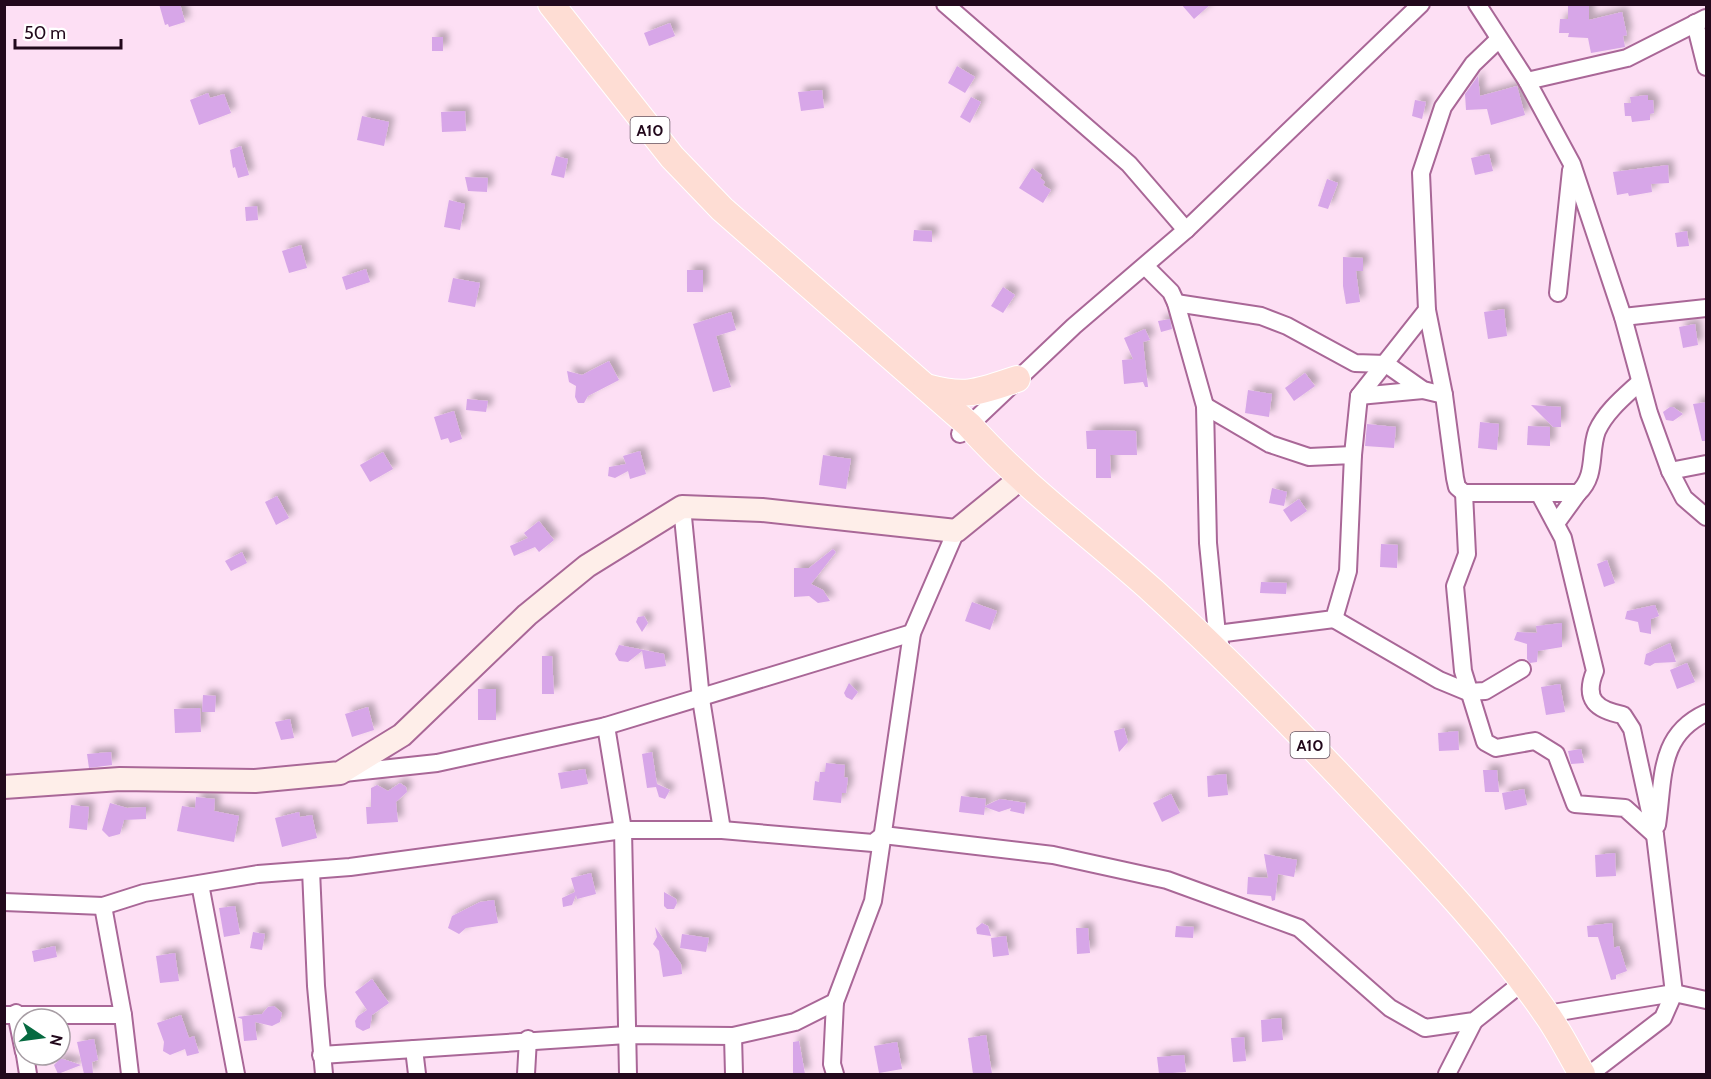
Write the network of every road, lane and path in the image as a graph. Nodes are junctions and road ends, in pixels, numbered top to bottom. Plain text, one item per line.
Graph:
1 (551, 4) edge
2 (1421, 4) edge
3 (1477, 4) edge
4 (946, 5) edge
5 (1701, 20) edge
6 (1499, 39) junction
7 (1707, 67) edge
8 (1527, 81) junction
9 (1572, 164) junction
10 (1186, 230) junction
11 (761, 245) junction
12 (1146, 267) junction
13 (1558, 293) dead end
14 (1176, 303) junction
15 (1707, 308) edge
16 (1427, 310) junction
17 (1623, 316) junction
18 (1386, 364) junction
19 (1017, 379) junction
20 (1640, 381) junction
21 (926, 387) junction
22 (1424, 390) junction
23 (1444, 395) junction
24 (1359, 396) junction
25 (1205, 406) junction
26 (965, 430) junction
27 (1353, 455) junction
28 (1707, 464) edge
29 (1670, 471) junction
30 (1021, 477) junction
31 (1464, 493) junction
32 (1539, 493) junction
33 (1578, 493) junction
34 (682, 507) junction
35 (1707, 517) edge
36 (1557, 522) junction
37 (956, 531) junction
38 (1334, 619) junction
39 (912, 633) junction
40 (1217, 634) junction
41 (1226, 660) junction
42 (1522, 669) dead end
43 (1468, 692) junction
44 (701, 699) junction
45 (1707, 713) edge
46 (606, 726) junction
47 (340, 773) junction
48 (4, 787) edge
49 (622, 830) junction
50 (722, 830) junction
51 (883, 835) junction
52 (1655, 835) junction
53 (311, 870) junction
54 (200, 884) junction
55 (4, 902) edge
56 (103, 906) junction
57 (1523, 982) junction
58 (1674, 993) junction
59 (1707, 1000) edge
60 (835, 1002) junction
61 (10, 1014) edge
62 (1547, 1014) junction
63 (123, 1015) junction
64 (1474, 1021) junction
65 (627, 1035) junction
66 (733, 1036) junction
67 (528, 1040) junction
68 (414, 1049) junction
69 (321, 1055) junction
70 (130, 1074) edge
71 (236, 1074) edge
72 (324, 1074) edge
73 (417, 1074) edge
74 (526, 1074) edge
75 (628, 1074) edge
76 (734, 1074) edge
77 (835, 1074) edge
78 (1447, 1074) edge
79 (1582, 1074) edge
80 (1590, 1074) edge

1 - 11 main road, A10
2 - 10 street
3 - 6 street
4 - 10 street
5 - 7 street
5 - 8 street
6 - 8 street
6 - 16 street
8 - 9 street
9 - 13 street
9 - 17 street
10 - 12 street
11 - 21 main road, A10
11 - 26 main road, A10
12 - 14 street
12 - 19 street
14 - 18 street
14 - 25 street
15 - 17 street
16 - 18 street
16 - 23 street
17 - 20 street
18 - 22 street
18 - 24 street
19 - 21 main road
19 - 26 street
20 - 29 street
20 - 33 street
21 - 26 main road, A10
22 - 23 street
22 - 24 street
23 - 31 street
24 - 27 street
25 - 27 street
25 - 40 street
26 - 30 main road, A10
27 - 38 street
28 - 29 street
29 - 35 street
30 - 37 street
30 - 41 main road, A10
31 - 32 street
31 - 43 street
32 - 33 street
32 - 36 street
33 - 36 street
34 - 37 street
34 - 44 street
34 - 47 street
36 - 52 street
37 - 39 street
38 - 40 street
38 - 43 street
39 - 44 street
39 - 51 street
40 - 41 street
41 - 57 main road, A10
42 - 43 street
43 - 52 street
44 - 46 street
44 - 50 street
45 - 52 street
46 - 47 street
46 - 49 street
47 - 48 street
49 - 50 street
49 - 53 street
49 - 65 street
50 - 51 street
51 - 60 street
51 - 64 street
52 - 58 street
53 - 54 street
53 - 69 street
54 - 56 street
54 - 71 street
55 - 56 street
56 - 63 street
57 - 62 main road, A10
57 - 64 street
58 - 59 street
58 - 62 street
58 - 80 street
60 - 66 street
60 - 77 street
61 - 63 street
62 - 79 main road, A10
63 - 70 street
64 - 78 street
65 - 66 street
65 - 67 street
65 - 75 street
66 - 76 street
67 - 68 street
67 - 74 street
68 - 69 street
68 - 73 street
69 - 72 street

